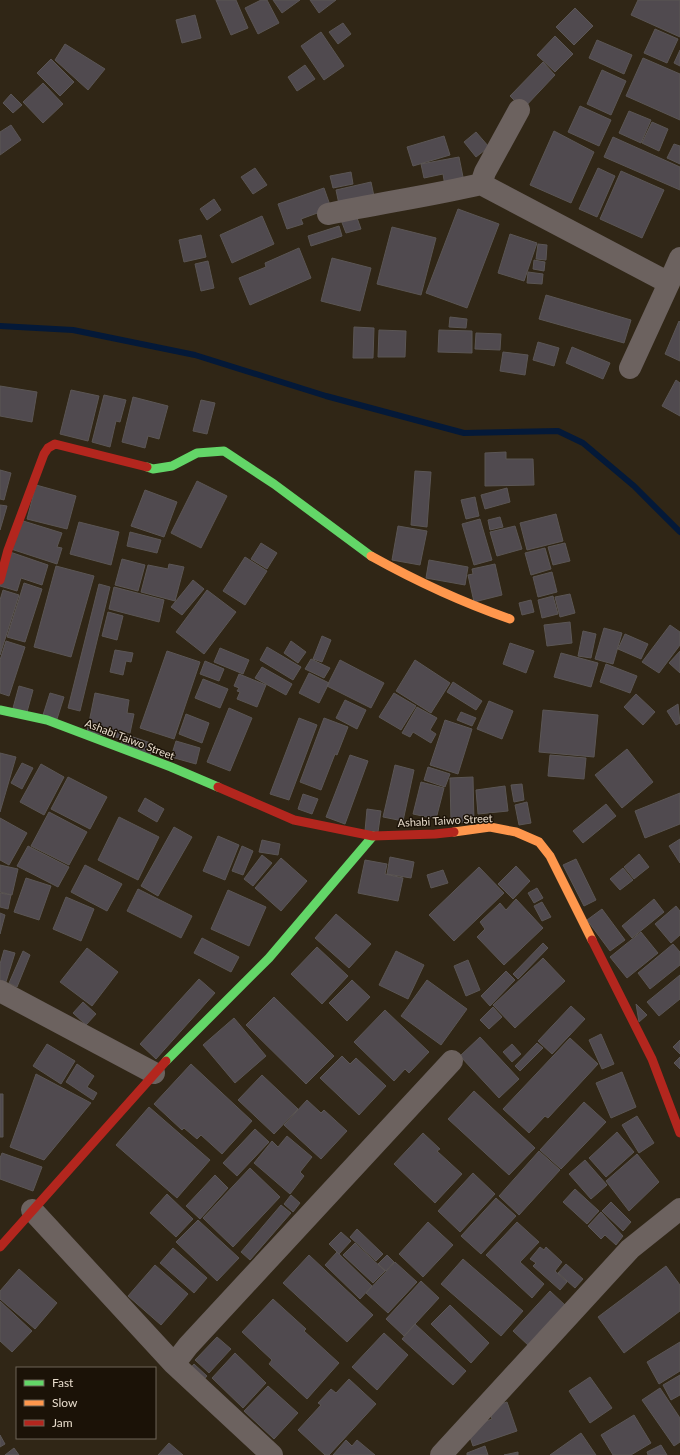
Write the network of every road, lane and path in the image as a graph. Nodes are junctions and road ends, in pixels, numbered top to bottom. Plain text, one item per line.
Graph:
1 (519, 110) dead end
2 (481, 184) junction
3 (328, 214) dead end
4 (680, 258) edge
5 (669, 283) junction
6 (630, 368) dead end
7 (0, 580) edge
8 (510, 620) dead end
9 (0, 710) edge
10 (374, 836) junction
11 (0, 990) edge
12 (452, 1061) dead end
13 (154, 1073) junction
14 (680, 1133) edge
15 (680, 1209) edge
16 (32, 1210) junction
17 (0, 1247) edge
18 (174, 1364) junction
19 (272, 1455) edge
20 (442, 1455) edge

1 - 2 street
2 - 3 street
2 - 5 street
4 - 5 street
5 - 6 street
7 - 8 street
9 - 10 street, Ashabi Taiwo Street
10 - 13 street
10 - 14 street, Ashabi Taiwo Street
11 - 13 street
12 - 18 street
13 - 16 street
15 - 20 street
16 - 17 street
16 - 18 street
18 - 19 street

